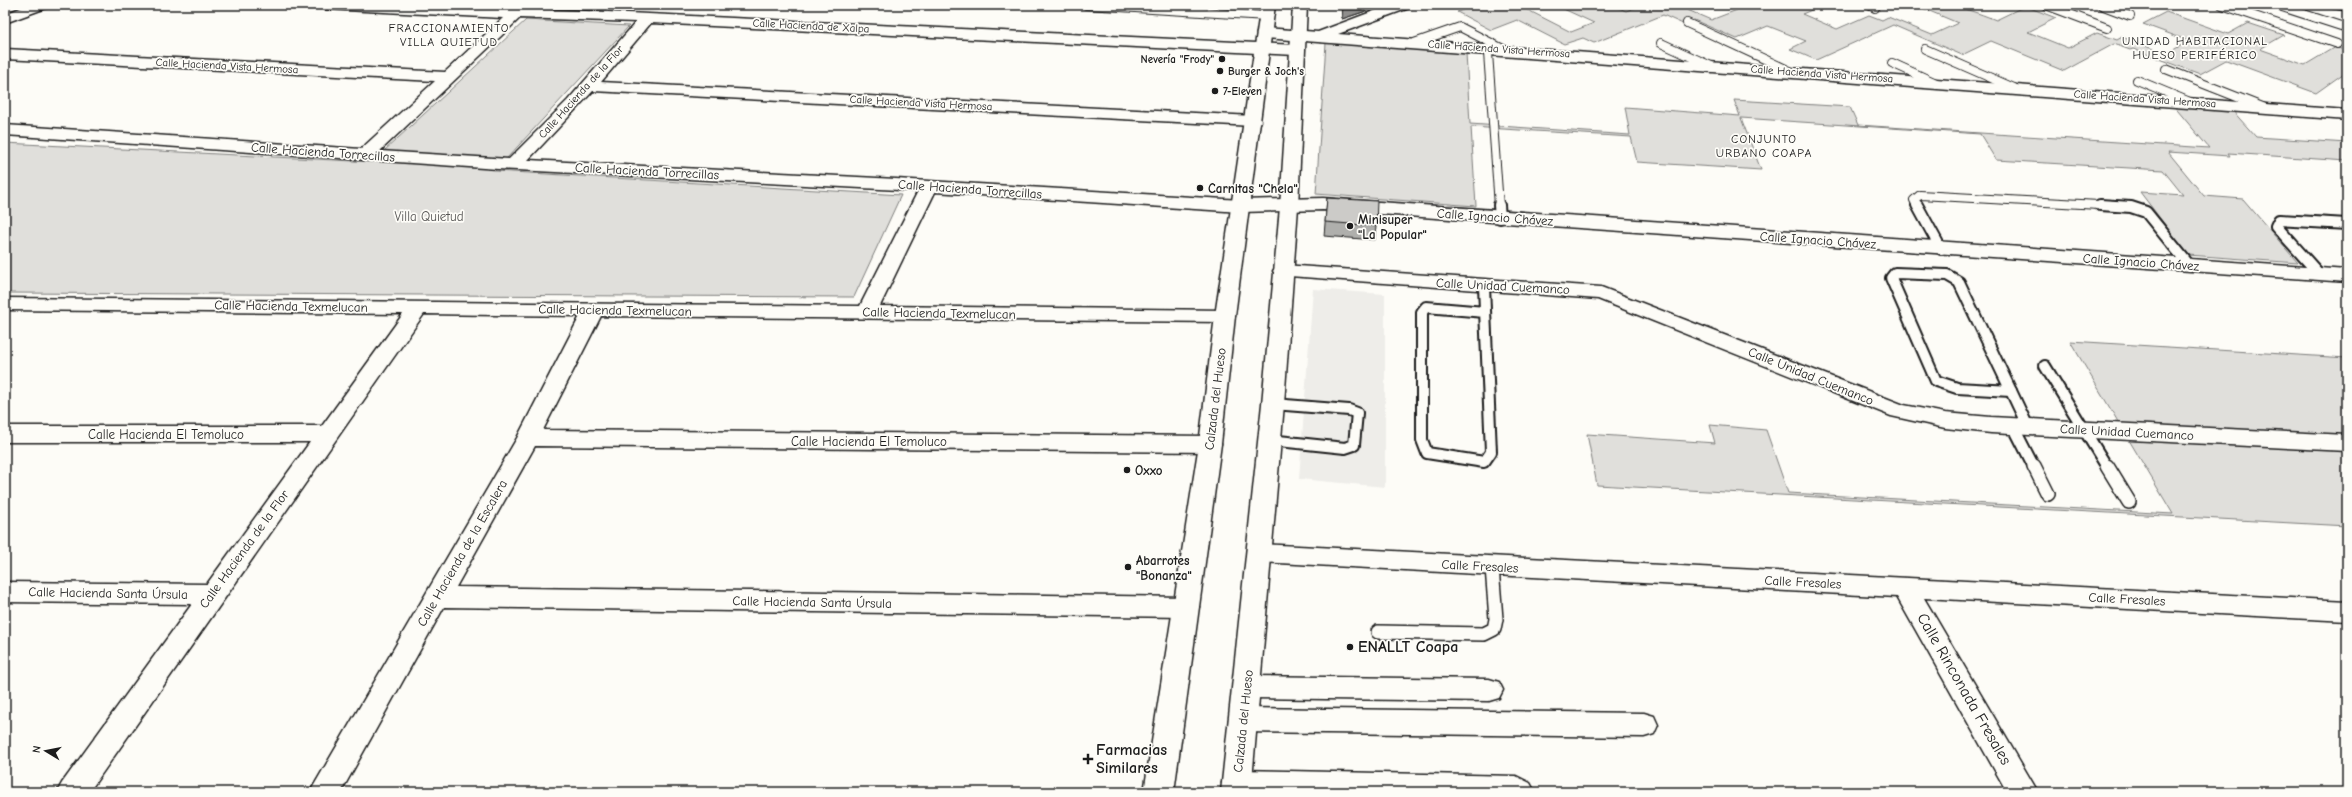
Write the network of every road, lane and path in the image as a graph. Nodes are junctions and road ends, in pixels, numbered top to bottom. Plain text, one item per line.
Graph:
1 (42, 5) edge
2 (325, 5) edge
3 (1086, 5) edge
4 (1300, 5) edge
5 (1404, 5) edge
6 (2046, 5) edge
7 (2101, 5) edge
8 (2222, 5) edge
9 (2276, 5) edge
10 (2338, 5) edge
11 (2347, 6) edge
12 (516, 14) junction
13 (2130, 16) dead end
14 (5, 18) edge
15 (647, 18) junction
16 (1357, 22) junction
17 (1687, 23) dead end
18 (1266, 26) edge
19 (2107, 28) dead end
20 (2347, 28) edge
21 (1303, 40) junction
22 (1386, 41) junction
23 (1661, 43) dead end
24 (2337, 44) dead end
25 (1925, 49) dead end
26 (1488, 53) dead end
27 (5, 54) edge
28 (1892, 63) dead end
29 (1711, 66) junction
30 (2166, 69) dead end
31 (1790, 71) junction
32 (449, 77) junction
33 (2137, 80) dead end
34 (1936, 82) junction
35 (589, 86) junction
36 (2014, 88) junction
37 (2190, 102) junction
38 (2266, 108) junction
39 (2347, 115) edge
40 (1253, 120) junction
41 (5, 130) edge
42 (365, 155) junction
43 (514, 164) junction
44 (929, 186) junction
45 (1289, 205) junction
46 (1241, 206) junction
47 (1500, 218) junction
48 (2347, 224) edge
49 (1941, 249) junction
50 (2189, 265) junction
51 (1283, 271) junction
52 (2319, 274) junction
53 (2347, 276) edge
54 (1484, 286) junction
55 (5, 304) edge
56 (419, 308) junction
57 (593, 311) junction
58 (867, 312) junction
59 (1485, 312) junction
60 (1225, 316) junction
61 (2045, 366) dead end
62 (2012, 392) junction
63 (1273, 404) junction
64 (2021, 427) junction
65 (2083, 429) junction
66 (5, 434) edge
67 (327, 434) junction
68 (528, 438) junction
69 (1269, 440) junction
70 (1210, 444) junction
71 (2347, 444) edge
72 (2048, 494) dead end
73 (2129, 502) dead end
74 (1260, 553) junction
75 (1492, 567) junction
76 (1904, 587) junction
77 (5, 592) edge
78 (212, 594) junction
79 (438, 597) junction
80 (1186, 607) junction
81 (2347, 611) edge
82 (1378, 632) dead end
83 (1247, 688) junction
84 (1489, 690) dead end
85 (1243, 720) junction
86 (1644, 725) dead end
87 (1237, 788) edge
88 (1322, 788) edge
89 (72, 792) edge
90 (325, 792) edge
91 (1159, 792) edge
92 (1520, 792) edge
93 (2023, 792) edge

1 - 14 street
2 - 12 street, Calle Hacienda de Xalpa
3 - 18 lane
4 - 21 street, Calzada del Hueso
5 - 16 street
6 - 19 lane
7 - 13 lane
8 - 24 lane
9 - 20 lane
10 - 11 street
12 - 15 street, Calle Hacienda de Xalpa
12 - 32 street
15 - 18 street, Calle Hacienda de Xalpa
15 - 35 street, Calle Hacienda de la Flor
16 - 21 street
16 - 22 street
17 - 31 lane
18 - 21 street, Calle Hacienda de Xalpa
18 - 40 street, Calzada del Hueso
21 - 22 street, Calle Hacienda Vista Hermosa
21 - 45 street, Calzada del Hueso
22 - 29 street, Calle Hacienda Vista Hermosa
23 - 29 lane
25 - 36 lane
26 - 47 lane
27 - 32 street, Calle Hacienda Vista Hermosa
28 - 34 lane
29 - 31 street, Calle Hacienda Vista Hermosa
30 - 38 lane
31 - 34 street, Calle Hacienda Vista Hermosa
32 - 42 street
33 - 37 lane
34 - 36 street, Calle Hacienda Vista Hermosa
35 - 40 street, Calle Hacienda Vista Hermosa
35 - 43 street, Calle Hacienda de la Flor
36 - 37 street, Calle Hacienda Vista Hermosa
37 - 38 street, Calle Hacienda Vista Hermosa
38 - 39 street, Calle Hacienda Vista Hermosa
40 - 46 street, Calzada del Hueso
41 - 42 street, Calle Hacienda Torrecillas
42 - 43 street, Calle Hacienda Torrecillas
43 - 44 street, Calle Hacienda Torrecillas
44 - 46 street, Calle Hacienda Torrecillas
44 - 58 street
45 - 46 street, Calle Hacienda Torrecillas
45 - 47 street, Calle Ignacio Chávez
45 - 51 street, Calzada del Hueso
46 - 60 street, Calzada del Hueso
47 - 49 street, Calle Ignacio Chávez
48 - 52 lane
49 - 50 street, Calle Ignacio Chávez
49 - 50 lane
50 - 52 street, Calle Ignacio Chávez
51 - 54 street, Calle Unidad Cuemanco
51 - 63 street, Calzada del Hueso
52 - 53 street, Calle Ignacio Chávez
54 - 59 lane
54 - 64 street, Calle Unidad Cuemanco
55 - 56 street, Calle Hacienda Texmelucan
56 - 57 street, Calle Hacienda Texmelucan
56 - 67 street, Calle Hacienda de la Flor
57 - 58 street, Calle Hacienda Texmelucan
57 - 68 street, Calle Hacienda de la Escalera
58 - 60 street, Calle Hacienda Texmelucan
59 - 59 lane
60 - 70 street, Calzada del Hueso
61 - 65 lane
62 - 62 lane
62 - 64 lane
63 - 69 street, Calzada del Hueso
63 - 69 lane
64 - 65 street, Calle Unidad Cuemanco
64 - 72 lane
65 - 71 street, Calle Unidad Cuemanco
65 - 73 lane
66 - 67 street, Calle Hacienda El Temoluco
67 - 78 street, Calle Hacienda de la Flor
68 - 70 street, Calle Hacienda El Temoluco
68 - 79 street, Calle Hacienda de la Escalera
69 - 74 street, Calzada del Hueso
70 - 80 street, Calzada del Hueso
74 - 75 street, Calle Fresales
74 - 83 street, Calzada del Hueso
75 - 76 street, Calle Fresales
75 - 82 lane
76 - 81 street, Calle Fresales
76 - 93 street, Calle Rinconada Fresales
77 - 78 street, Calle Hacienda Santa Úrsula
78 - 89 street, Calle Hacienda de la Flor
79 - 80 street, Calle Hacienda Santa Úrsula
79 - 90 street, Calle Hacienda de la Escalera
80 - 91 street, Calzada del Hueso
83 - 84 street
83 - 85 street, Calzada del Hueso
85 - 86 street
85 - 87 street, Calzada del Hueso
87 - 88 street
88 - 92 street

